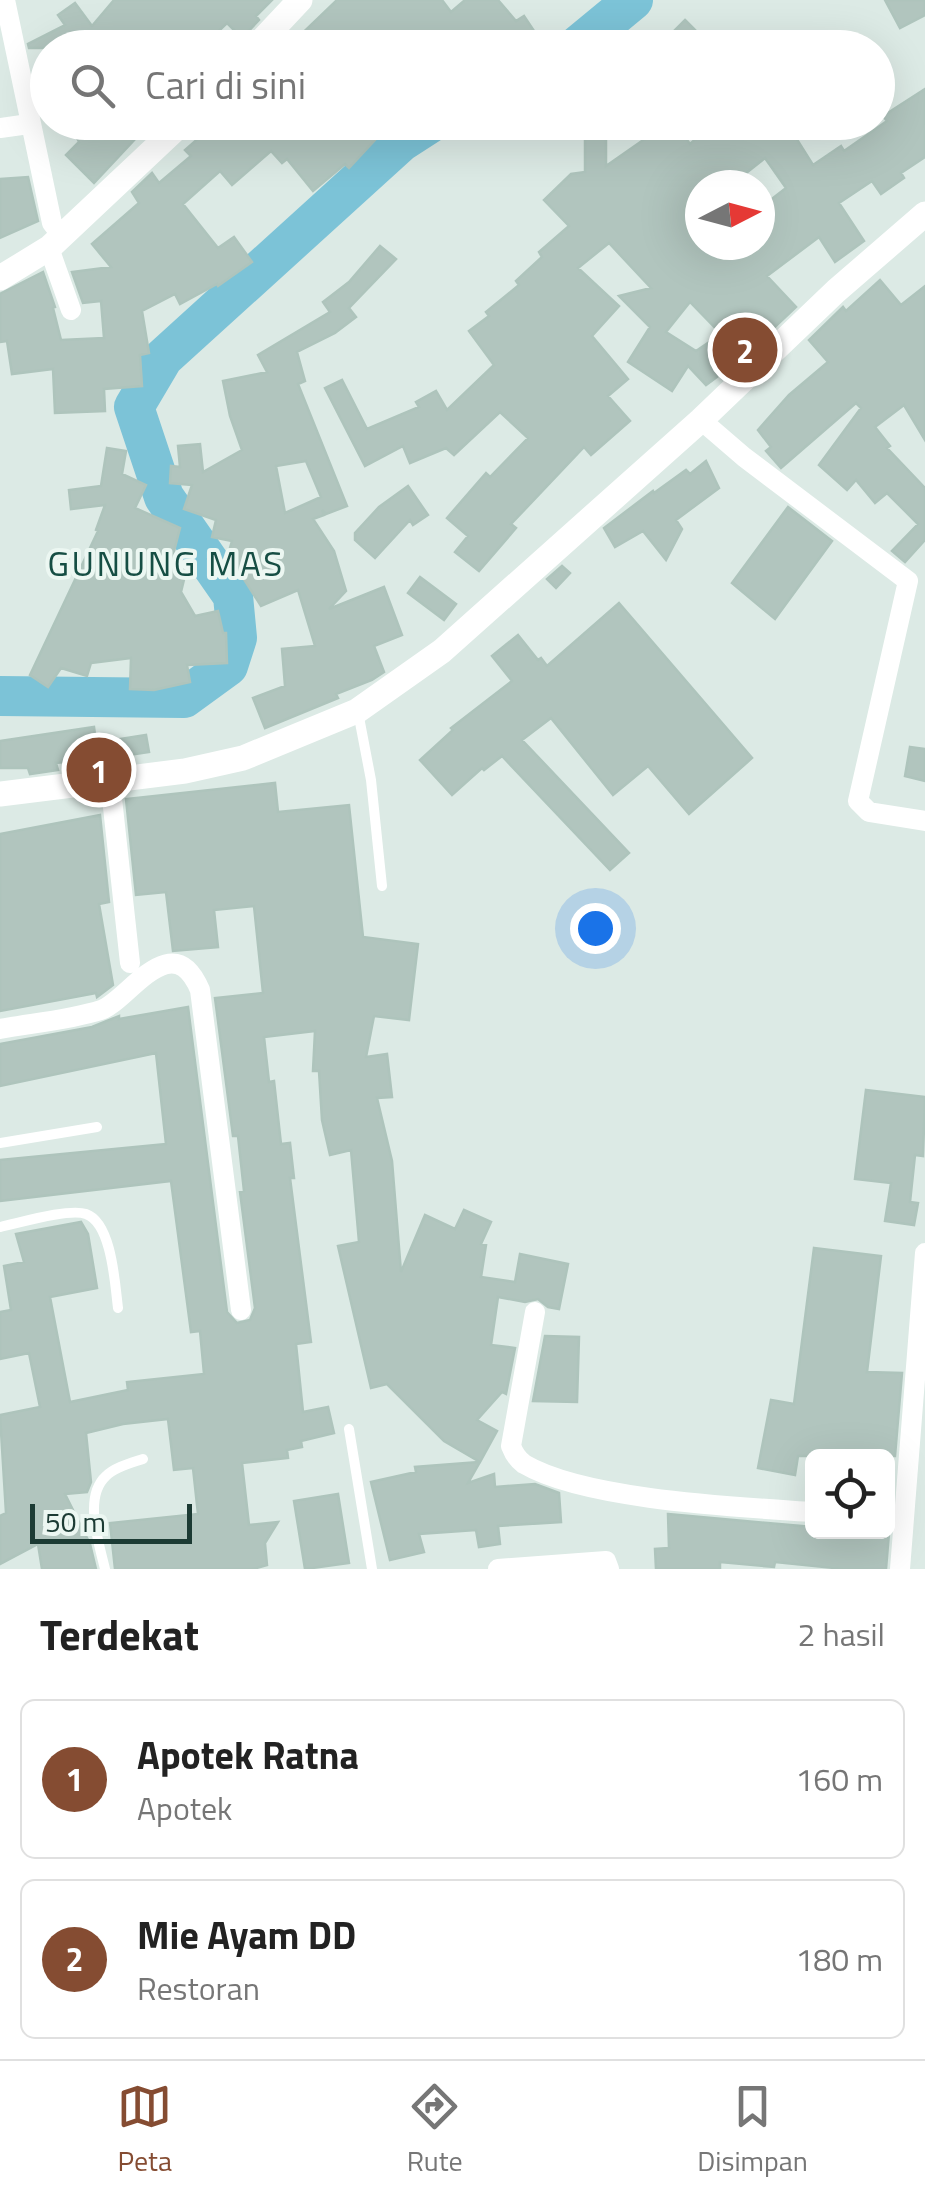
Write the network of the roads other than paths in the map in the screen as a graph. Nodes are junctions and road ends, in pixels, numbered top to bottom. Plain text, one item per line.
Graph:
1 (300, 0) edge
2 (4, 5) edge
3 (272, 30) edge
4 (29, 124) junction
5 (0, 128) edge
6 (30, 128) edge
7 (33, 140) edge
8 (165, 140) edge
9 (925, 214) edge
10 (55, 242) junction
11 (0, 278) edge
12 (71, 310) dead end
13 (701, 420) junction
14 (916, 585) edge
15 (358, 711) junction
16 (110, 780) junction
17 (0, 794) edge
18 (925, 821) edge
19 (382, 886) dead end
20 (130, 963) dead end
21 (0, 1029) edge
22 (97, 1127) dead end
23 (0, 1143) edge
24 (0, 1227) edge
25 (925, 1252) edge
26 (118, 1308) dead end
27 (241, 1310) dead end
28 (535, 1312) dead end
29 (919, 1390) edge
30 (349, 1428) dead end
31 (142, 1459) dead end
32 (805, 1511) edge
33 (896, 1516) edge
34 (105, 1569) edge
35 (372, 1569) edge
36 (498, 1569) edge
37 (609, 1569) edge
38 (900, 1569) edge

1 - 3 street
2 - 4 street
4 - 5 street
4 - 6 street
7 - 10 street
8 - 10 street
9 - 13 street
10 - 11 street
10 - 12 street
13 - 14 street
13 - 15 street
14 - 18 street
15 - 16 street
15 - 19 lane
16 - 17 street
16 - 20 street
21 - 27 street
22 - 23 lane
24 - 26 lane
25 - 29 street
28 - 32 street
29 - 33 street
30 - 35 lane
31 - 34 lane
33 - 38 street
36 - 37 street

